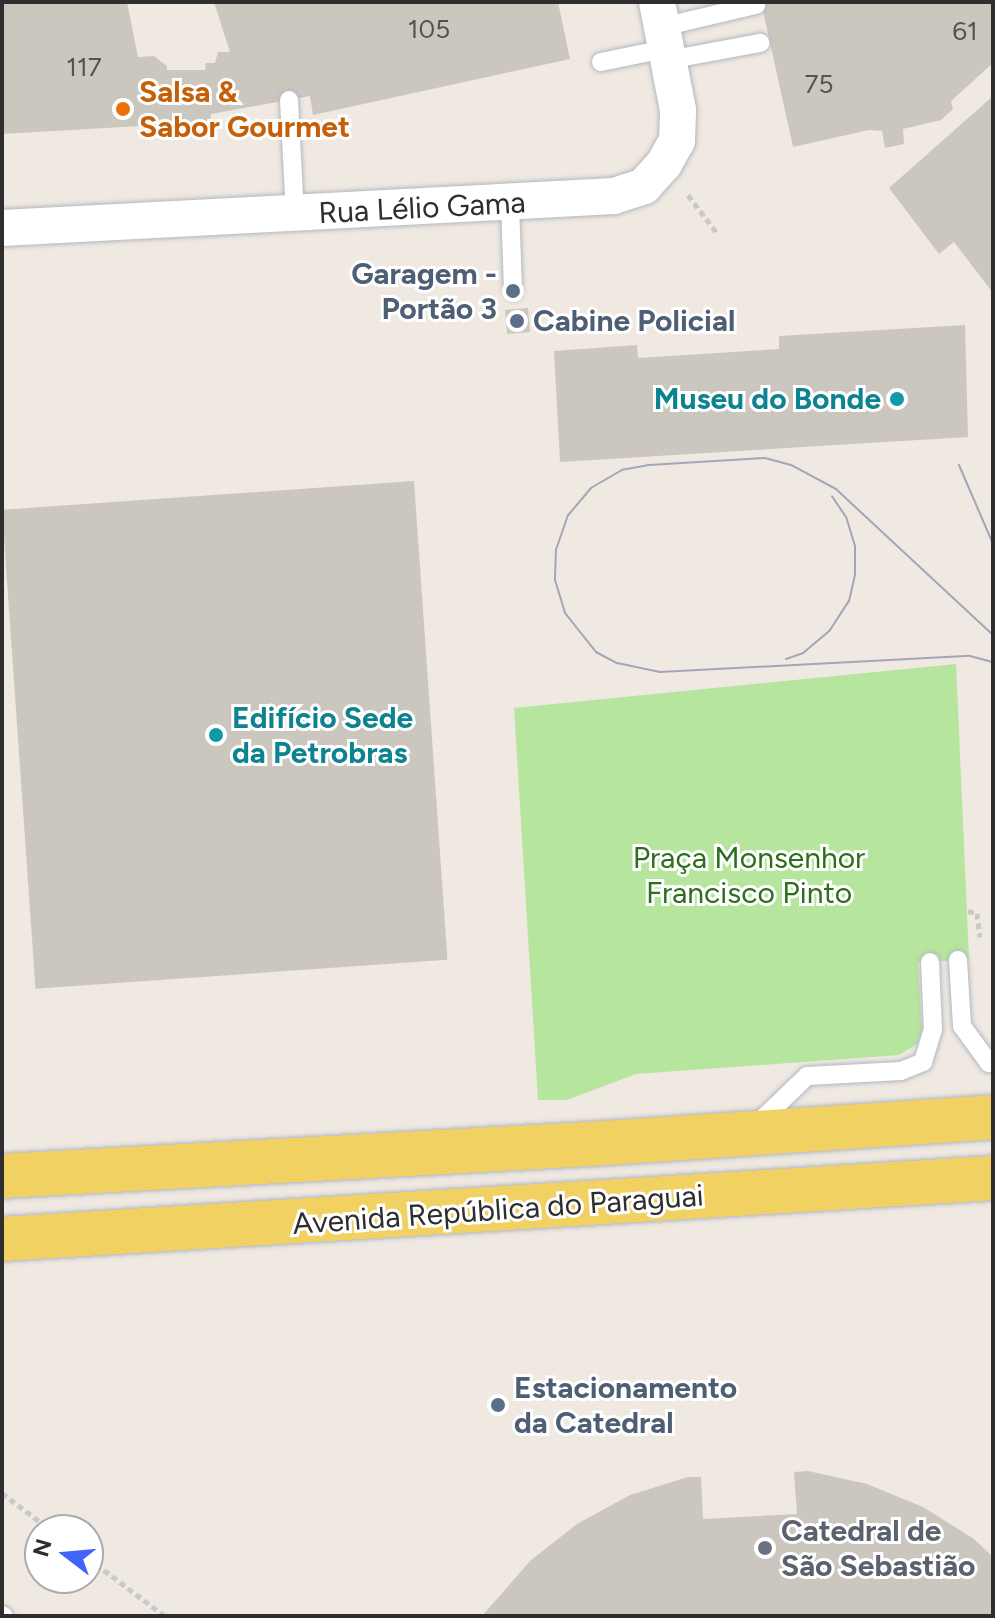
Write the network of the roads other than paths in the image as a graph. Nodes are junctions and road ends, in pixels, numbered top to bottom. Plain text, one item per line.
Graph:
1 (756, 5) dead end
2 (663, 34) edge
3 (760, 43) dead end
4 (601, 62) dead end
5 (289, 100) dead end
6 (510, 204) junction
7 (295, 215) junction
8 (2, 228) edge
9 (513, 291) dead end
10 (958, 960) dead end
11 (930, 962) dead end
12 (993, 1063) edge
13 (993, 1117) edge
14 (749, 1133) junction
15 (2, 1176) edge
16 (993, 1178) edge
17 (2, 1239) edge

1 - 2 lane
2 - 3 lane
2 - 4 lane
2 - 6 street, Rua Lélio Gama
5 - 7 lane
6 - 7 street, Rua Lélio Gama
6 - 9 lane
7 - 8 street, Rua Lélio Gama
10 - 12 lane
11 - 14 lane
13 - 14 main road, Avenida República do Paraguai
14 - 15 main road, Avenida República do Paraguai
16 - 17 main road, Avenida República do Paraguai

